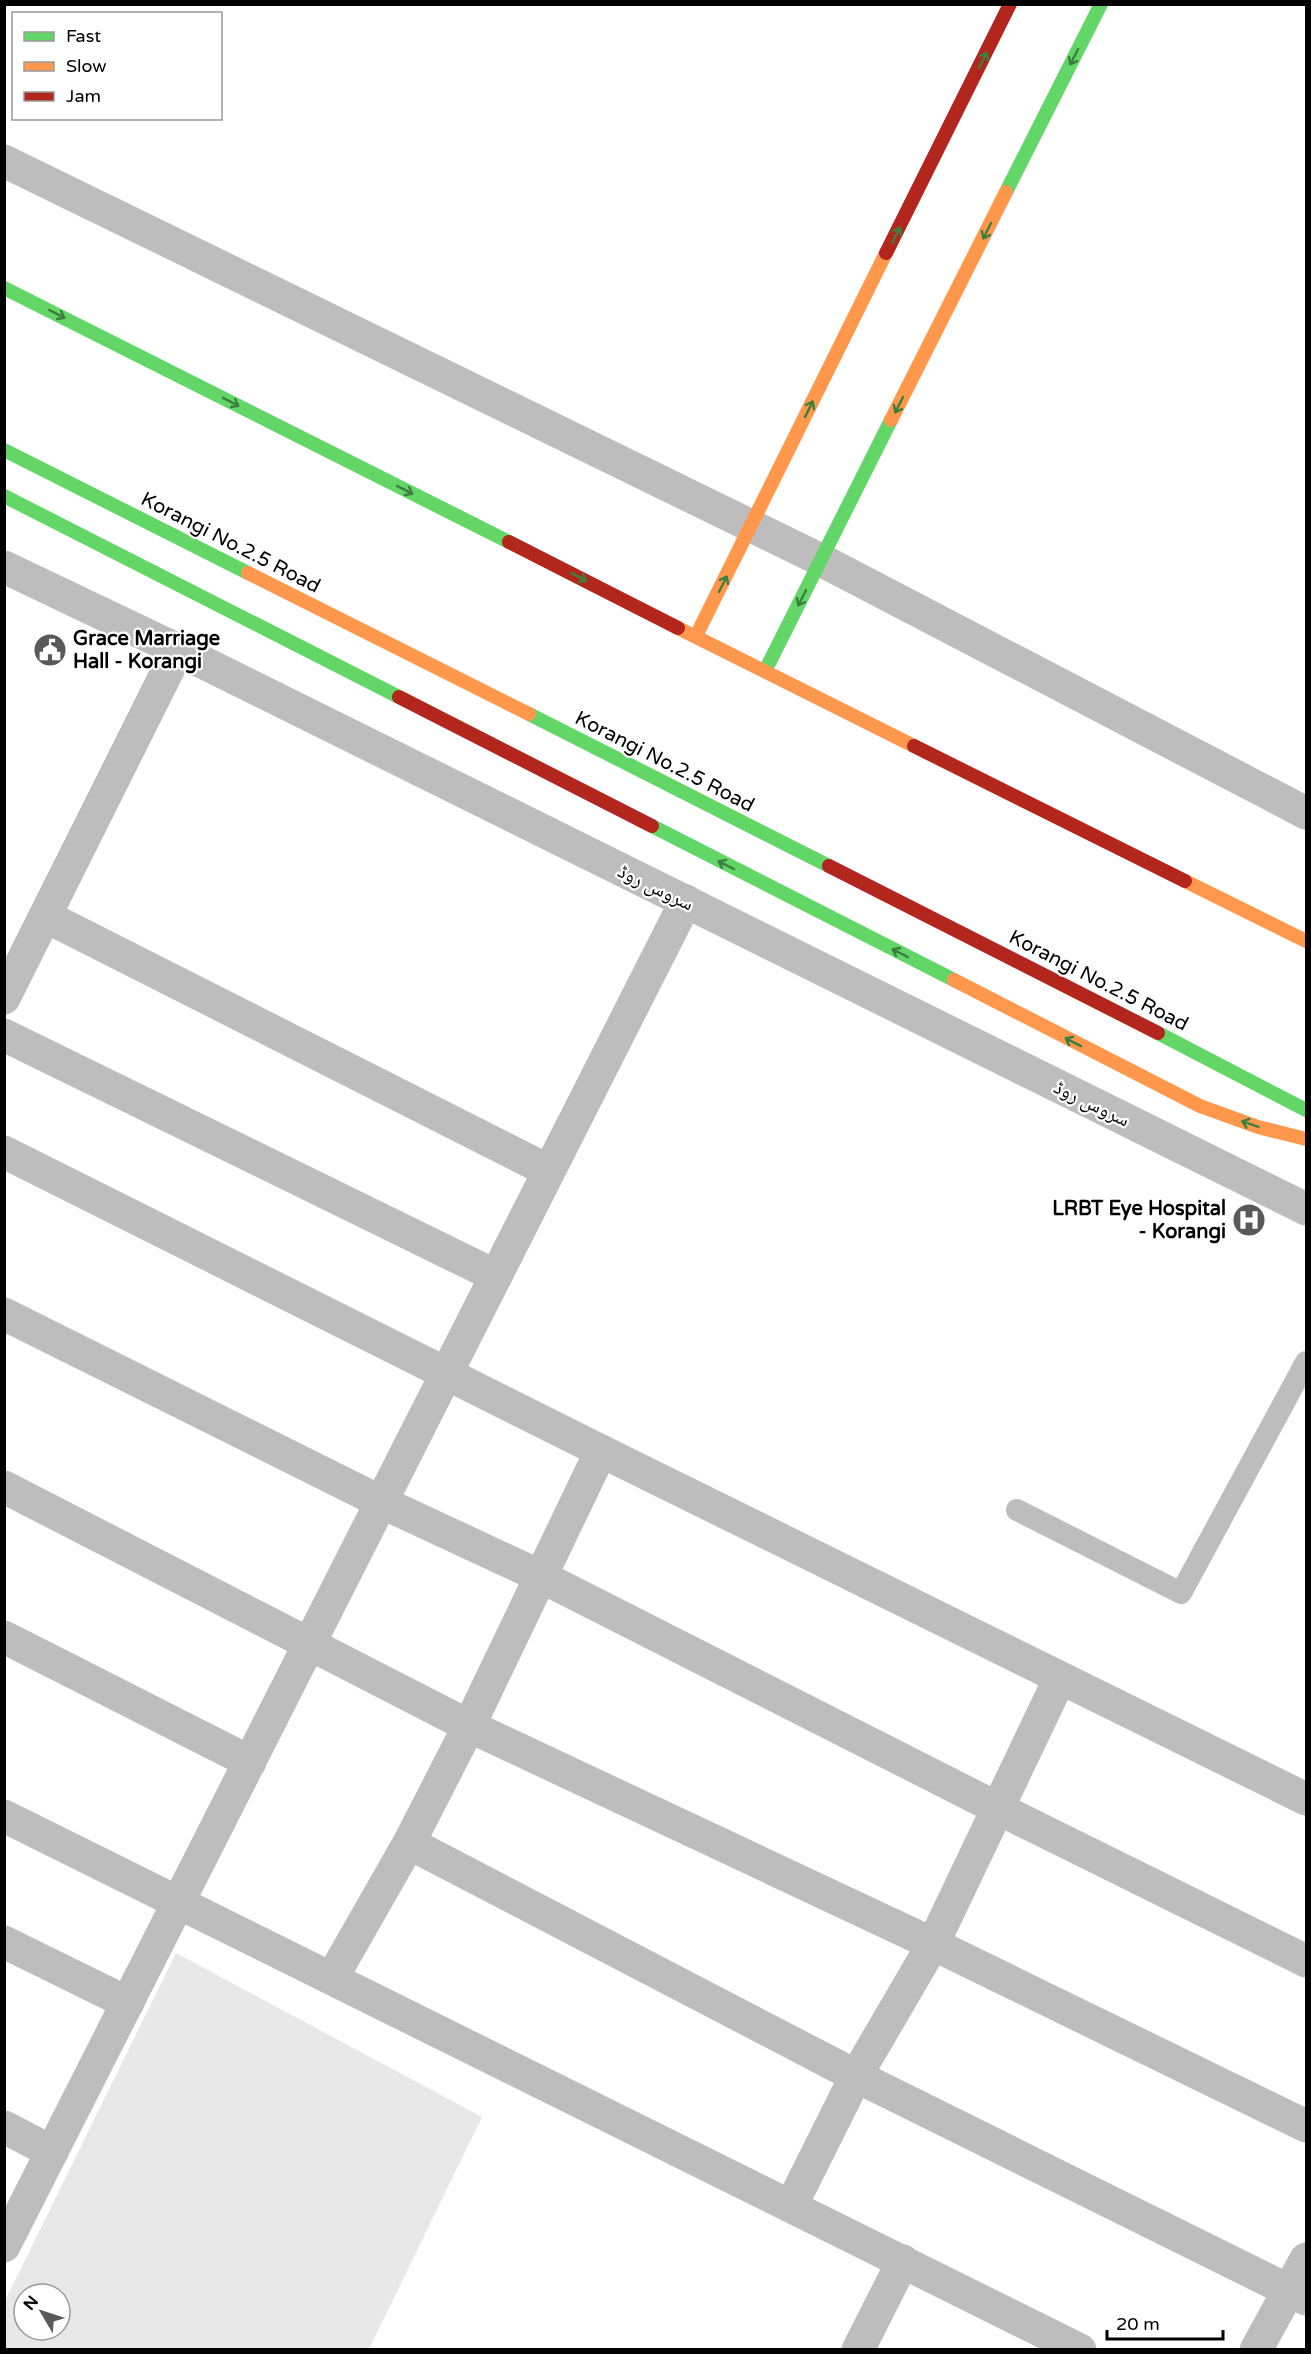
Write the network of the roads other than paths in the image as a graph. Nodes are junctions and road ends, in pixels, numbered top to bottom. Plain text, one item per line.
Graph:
1 (1010, 4) edge
2 (1101, 4) edge
3 (4, 161) edge
4 (4, 288) edge
5 (4, 450) edge
6 (4, 496) edge
7 (751, 527) junction
8 (821, 560) junction
9 (4, 567) edge
10 (696, 636) junction
11 (178, 650) junction
12 (765, 671) junction
13 (1306, 813) edge
14 (686, 901) junction
15 (47, 917) junction
16 (1306, 941) edge
17 (4, 998) edge
18 (4, 1035) edge
19 (1306, 1110) edge
20 (1306, 1139) edge
21 (4, 1152) edge
22 (549, 1172) junction
23 (1306, 1209) edge
24 (496, 1276) junction
25 (4, 1314) edge
26 (1306, 1362) edge
27 (447, 1374) junction
28 (601, 1451) junction
29 (4, 1487) edge
30 (381, 1502) junction
31 (1017, 1510) dead end
32 (542, 1577) junction
33 (4, 1637) edge
34 (310, 1644) junction
35 (1060, 1678) junction
36 (469, 1726) junction
37 (250, 1762) junction
38 (1306, 1799) edge
39 (999, 1809) junction
40 (4, 1816) edge
41 (409, 1843) junction
42 (179, 1902) junction
43 (4, 1942) edge
44 (933, 1944) junction
45 (1306, 1961) edge
46 (332, 1978) junction
47 (128, 2003) junction
48 (856, 2076) junction
49 (1306, 2126) edge
50 (4, 2127) edge
51 (52, 2152) junction
52 (791, 2206) junction
53 (4, 2246) edge
54 (1306, 2259) edge
55 (903, 2261) junction
56 (1298, 2295) edge
57 (1072, 2348) edge
58 (858, 2349) edge
59 (1256, 2349) edge

7 -> 1 main road
2 -> 8 main road
3 - 7 street
4 -> 10 main road
5 - 19 main road, Korangi No.2.5 Road
20 -> 6 main road
7 - 8 street
10 -> 7 main road
8 -> 12 main road
8 - 13 street
9 - 11 street, سروس روڈ
10 - 12 main road
11 - 14 street, سروس روڈ
11 - 15 street
12 - 16 main road
14 - 22 street
14 - 23 street, سروس روڈ
15 - 17 street
15 - 22 street
18 - 24 street
21 - 27 street
22 - 24 street
24 - 27 street
25 - 30 street
26 - 31 lane
27 - 28 street
27 - 30 street
28 - 32 street
28 - 35 street
29 - 34 street
30 - 32 street
30 - 34 street
32 - 36 street
32 - 39 street
33 - 37 street
34 - 36 street
34 - 37 street
35 - 38 street
35 - 39 street
36 - 41 street
36 - 44 street
37 - 42 street
39 - 44 street
39 - 45 street
40 - 42 street
41 - 46 street
41 - 48 street
42 - 46 street
42 - 47 street
43 - 47 street
44 - 48 street
44 - 49 street
46 - 52 street
47 - 51 street
48 - 52 street
48 - 56 street
50 - 51 street
51 - 53 street
52 - 55 street
54 - 56 street
55 - 57 street
55 - 58 street
56 - 59 street

